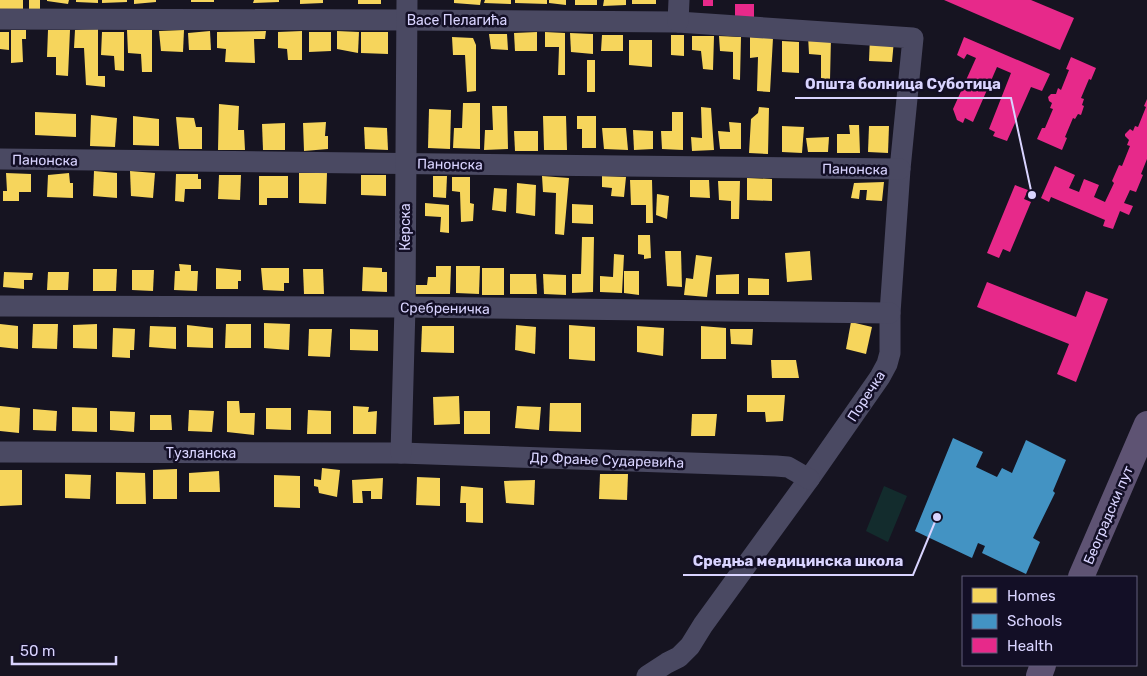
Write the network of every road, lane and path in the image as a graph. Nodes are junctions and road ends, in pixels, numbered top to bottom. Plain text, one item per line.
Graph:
1 (678, 0) edge
2 (407, 10) edge
3 (0, 19) edge
4 (678, 22) junction
5 (913, 38) joint
6 (0, 159) edge
7 (406, 164) junction
8 (900, 169) junction
9 (0, 306) edge
10 (405, 307) junction
11 (890, 313) junction
12 (1147, 424) edge
13 (0, 452) edge
14 (401, 453) junction
15 (809, 479) junction
16 (1081, 576) edge
17 (647, 676) edge

1 - 4 street
2 - 3 street, Васе Пелагића
2 - 4 street, Васе Пелагића
2 - 7 street, Керска
4 - 5 street, Васе Пелагића
5 - 8 street, Поречка
6 - 7 street, Панонска
7 - 8 street, Панонска
7 - 10 street, Керска
8 - 11 street, Поречка
9 - 10 street, Сребреничка
10 - 11 street, Сребреничка
10 - 14 street, Керска
11 - 15 street, Поречка
12 - 16 main road, Београдски пут
13 - 14 street, Тузланска
14 - 15 street, Др Фрање Сударевића
15 - 17 street, Поречка

